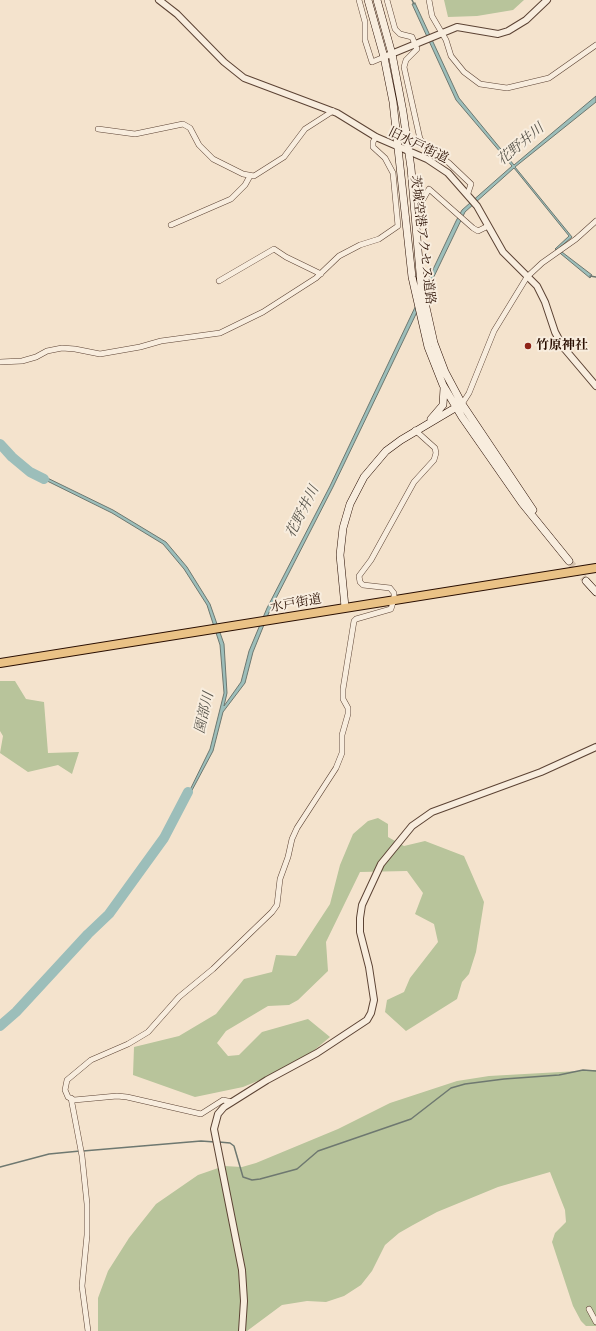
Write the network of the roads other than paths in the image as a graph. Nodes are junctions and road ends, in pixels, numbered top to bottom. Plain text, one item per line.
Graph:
1 (159, 0) edge
2 (359, 0) edge
3 (368, 0) edge
4 (377, 0) edge
5 (387, 0) edge
6 (429, 0) edge
7 (547, 0) edge
8 (442, 33) junction
9 (415, 45) junction
10 (596, 45) edge
11 (392, 54) junction
12 (384, 57) junction
13 (333, 111) junction
14 (98, 129) dead end
15 (376, 137) junction
16 (399, 148) junction
17 (409, 151) junction
18 (250, 176) junction
19 (470, 196) junction
20 (422, 201) dead end
21 (596, 221) edge
22 (172, 225) dead end
23 (488, 226) junction
24 (321, 274) junction
25 (528, 276) junction
26 (219, 281) dead end
27 (0, 362) edge
28 (443, 385) junction
29 (596, 386) edge
30 (459, 406) junction
31 (425, 424) junction
32 (415, 430) junction
33 (571, 561) tunnel mouth
34 (596, 568) edge
35 (596, 586) edge
36 (596, 592) edge
37 (394, 599) junction
38 (345, 607) junction
39 (0, 663) edge
40 (596, 747) edge
41 (71, 1098) junction
42 (232, 1102) junction
43 (589, 1309) dead end
44 (596, 1322) edge
45 (88, 1331) edge
46 (242, 1331) edge

1 - 13 street, 旧水戸街道
2 - 12 street
3 - 12 main road, 茨城空港アクセス道路
4 - 11 main road, 茨城空港アクセス道路
5 - 9 street
6 - 8 street
7 - 8 street
8 - 9 street
8 - 10 street
9 - 11 street
9 - 19 street
11 - 12 street
11 - 17 main road, 茨城空港アクセス道路
12 - 16 main road, 茨城空港アクセス道路
13 - 15 street, 旧水戸街道
13 - 18 street
14 - 18 street
15 - 16 street, 旧水戸街道
15 - 24 street
16 - 17 street, 旧水戸街道
16 - 28 main road, 茨城空港アクセス道路
17 - 19 street, 旧水戸街道
17 - 30 main road, 茨城空港アクセス道路
18 - 22 street
19 - 23 street, 旧水戸街道
20 - 23 street
21 - 25 street
23 - 25 street, 旧水戸街道
24 - 26 street
24 - 27 street
25 - 29 street, 旧水戸街道
25 - 30 street
28 - 30 main road, 茨城空港アクセス道路
28 - 31 main road
30 - 31 main road
30 - 33 main road, 茨城空港アクセス道路
31 - 32 main road
32 - 37 street
32 - 38 main road
34 - 37 highway, 水戸街道
35 - 36 main road
37 - 38 highway, 水戸街道
37 - 41 street
38 - 39 highway, 水戸街道
40 - 42 street
41 - 42 street
41 - 45 street
42 - 46 street
43 - 44 street

